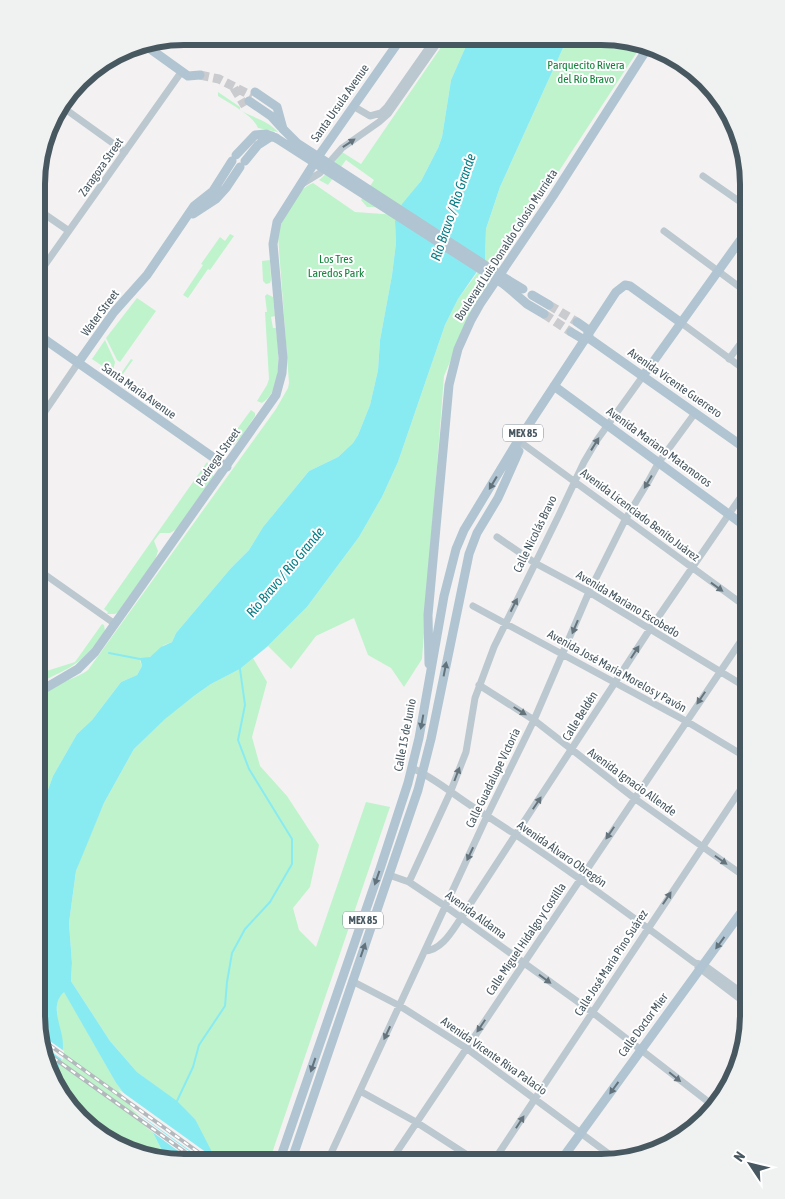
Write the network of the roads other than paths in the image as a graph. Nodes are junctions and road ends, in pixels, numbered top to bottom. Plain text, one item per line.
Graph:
1 (396, 45) edge
2 (430, 45) edge
3 (436, 45) edge
4 (151, 49) edge
5 (644, 53) edge
6 (185, 74) junction
7 (200, 75) tunnel mouth
8 (250, 99) tunnel mouth
9 (355, 102) junction
10 (67, 110) edge
11 (274, 137) junction
12 (125, 152) junction
13 (311, 174) junction
14 (702, 176) dead end
15 (300, 185) joint
16 (740, 202) edge
17 (45, 214) edge
18 (185, 220) junction
19 (69, 231) junction
20 (664, 231) dead end
21 (740, 240) edge
22 (45, 265) edge
23 (717, 271) junction
24 (507, 283) junction
25 (740, 288) edge
26 (523, 289) dead end
27 (532, 294) dead end
28 (549, 305) tunnel mouth
29 (544, 314) tunnel mouth
30 (577, 322) tunnel mouth
31 (680, 322) junction
32 (571, 332) tunnel mouth
33 (588, 337) junction
34 (45, 340) edge
35 (740, 344) edge
36 (728, 359) junction
37 (78, 363) junction
38 (740, 367) edge
39 (643, 376) junction
40 (556, 388) junction
41 (45, 411) edge
42 (695, 413) junction
43 (607, 425) junction
44 (520, 444) junction
45 (740, 445) edge
46 (660, 462) junction
47 (227, 467) junction
48 (574, 481) junction
49 (740, 498) edge
50 (729, 514) junction
51 (625, 520) junction
52 (740, 522) edge
53 (497, 537) dead end
54 (536, 563) junction
55 (691, 568) junction
56 (45, 575) edge
57 (590, 592) junction
58 (430, 594) junction
59 (444, 596) junction
60 (740, 603) edge
61 (473, 606) dead end
62 (506, 622) junction
63 (115, 624) junction
64 (650, 629) junction
65 (740, 642) edge
66 (563, 654) junction
67 (719, 671) junction
68 (430, 674) junction
69 (615, 682) junction
70 (740, 684) edge
71 (479, 685) junction
72 (45, 686) edge
73 (436, 716) junction
74 (534, 720) junction
75 (686, 721) junction
76 (572, 751) junction
77 (740, 754) edge
78 (412, 768) junction
79 (423, 773) junction
80 (740, 789) edge
81 (450, 793) junction
82 (634, 798) junction
83 (487, 816) junction
84 (515, 835) junction
85 (702, 846) junction
86 (740, 873) edge
87 (389, 874) junction
88 (579, 879) junction
89 (409, 882) junction
90 (445, 906) junction
91 (740, 913) edge
92 (462, 918) junction
93 (647, 928) junction
94 (425, 951) junction
95 (523, 963) junction
96 (699, 966) junction
97 (352, 981) junction
98 (740, 992) edge
99 (740, 999) edge
100 (400, 1006) junction
101 (592, 1012) junction
102 (322, 1038) junction
103 (332, 1040) junction
104 (466, 1048) junction
105 (641, 1050) junction
106 (360, 1091) junction
107 (536, 1098) junction
108 (709, 1102) edge
109 (416, 1122) junction
110 (582, 1133) junction
111 (282, 1154) edge
112 (294, 1154) edge
113 (331, 1154) edge
114 (395, 1154) edge
115 (466, 1154) edge
116 (498, 1154) edge
117 (566, 1154) edge
118 (609, 1154) edge

1 - 9 main road, Santa Ursula Avenue
2 - 9 street
13 -> 3 street
4 - 6 main road
5 - 58 main road, Boulevard Luis Donaldo Colosio Murrieta
6 - 7 main road
6 - 12 street, Zaragoza Street
8 - 24 main road, bridge
9 - 13 main road, Santa Ursula Avenue
10 - 12 street
11 - 18 main road
11 - 18 main road, Water Street
11 - 24 main road, bridge
12 - 19 street, Zaragoza Street
13 - 15 main road, Santa Ursula Avenue
14 - 16 street
15 - 47 main road, Pedregal Street
17 - 19 street
18 - 37 main road, Water Street
19 - 22 street, Zaragoza Street
20 - 23 street
21 - 23 main road, Calle Nicolás Bravo
23 - 25 street
23 - 31 main road, Calle Nicolás Bravo
24 - 26 main road
24 - 29 main road
27 - 28 main road
30 - 33 main road
31 - 33 main road, Calle 15 de Junio
31 - 36 street
31 - 39 main road, Calle Nicolás Bravo
32 - 33 main road
33 - 39 main road, Avenida Vicente Guerrero
33 - 40 main road, Calle 15 de Junio / MEX 85
34 - 37 main road, Santa Maria Avenue
35 - 36 street
36 - 38 street
37 - 41 street, Water Street
37 - 47 main road, Santa Maria Avenue
39 - 42 main road, Avenida Vicente Guerrero
39 - 43 street, Calle Nicolás Bravo
40 - 43 main road, Avenida Mariano Matamoros
40 - 44 main road, Calle 15 de Junio / MEX 85
42 - 45 main road, Avenida Vicente Guerrero
42 - 46 street, Calle Guadalupe Victoria
43 - 46 main road, Avenida Mariano Matamoros
48 -> 43 street, Calle Nicolás Bravo
44 - 48 street, Avenida Licenciado Benito Juárez
44 -> 59 main road, Calle 15 de Junio / MEX 85
73 -> 44 main road, Calle 15 de Junio / MEX 85
46 - 50 main road, Avenida Mariano Matamoros
46 -> 51 street, Calle Guadalupe Victoria
47 - 63 main road, Pedregal Street
48 - 51 street, Avenida Licenciado Benito Juárez
48 - 54 street, Calle Nicolás Bravo
49 - 50 street, Calle Beldén
50 - 52 main road, Avenida Mariano Matamoros
50 - 55 street, Calle Beldén
51 - 55 street, Avenida Licenciado Benito Juárez
51 - 57 street, Calle Guadalupe Victoria
53 - 54 street, Avenida Mariano Escobedo
54 - 57 street, Avenida Mariano Escobedo
62 -> 54 street, Calle Nicolás Bravo
55 -> 60 street, Avenida Licenciado Benito Juárez
55 - 64 street, Calle Beldén
56 - 63 street
57 - 64 street, Avenida Mariano Escobedo
57 -> 66 street, Calle Guadalupe Victoria
58 - 59 main road
58 - 68 main road, Boulevard Luis Donaldo Colosio Murrieta
59 - 68 main road, Calle 15 de Junio / MEX 85
61 - 62 street, Avenida José María Morelos y Pavón
62 - 66 street, Avenida José María Morelos y Pavón
62 - 71 street, Calle Nicolás Bravo
63 - 72 main road, Pedregal Street
64 - 67 street, Avenida Mariano Escobedo
69 -> 64 street, Calle Beldén
65 - 67 street, Calle Miguel Hidalgo y Costilla
66 - 69 street, Avenida José María Morelos y Pavón
66 - 74 street, Calle Guadalupe Victoria
67 - 70 street, Avenida Mariano Escobedo
67 -> 75 street, Calle Miguel Hidalgo y Costilla
68 - 73 main road
68 -> 78 main road, Calle 15 de Junio / MEX 85
69 - 75 street, Avenida José María Morelos y Pavón
69 - 76 street, Calle Beldén
71 -> 74 street, Avenida Ignacio Allende
81 -> 71 street, Calle Nicolás Bravo
73 - 79 main road, Calle 15 de Junio / MEX 85
74 - 76 street, Avenida Ignacio Allende
74 - 83 street, Calle Guadalupe Victoria
75 - 77 street, Avenida José María Morelos y Pavón
75 - 82 street, Calle Miguel Hidalgo y Costilla
76 - 82 street, Avenida Ignacio Allende
84 -> 76 street, Calle Beldén
78 - 79 street, Avenida Álvaro Obregón
78 -> 102 main road, Calle 15 de Junio / MEX 85
79 - 81 street, Avenida Álvaro Obregón
79 - 87 main road, Calle 15 de Junio / MEX 85
80 - 85 street, Calle José María Pino Suárez
81 - 83 street, Avenida Álvaro Obregón
81 - 89 street, Calle Nicolás Bravo
82 - 85 street, Avenida Ignacio Allende
82 -> 88 street, Calle Miguel Hidalgo y Costilla
83 - 84 street, Avenida Álvaro Obregón
83 -> 90 street, Calle Guadalupe Victoria
84 - 88 street, Avenida Álvaro Obregón
84 - 92 street, Calle Beldén
85 -> 86 street, Avenida Ignacio Allende
93 -> 85 street, Calle José María Pino Suárez
87 - 89 street, Avenida Aldama
97 -> 87 main road, Calle 15 de Junio / MEX 85
88 - 93 street, Avenida Álvaro Obregón
88 - 95 street, Calle Miguel Hidalgo y Costilla
89 - 90 street, Avenida Aldama
90 - 92 street, Avenida Aldama
90 - 94 street, Calle Guadalupe Victoria
91 -> 96 main road, Calle Doctor Mier
92 - 94 street, Calle Beldén
92 - 95 street, Avenida Aldama
93 - 96 street, Avenida Álvaro Obregón
93 - 101 street, Calle José María Pino Suárez
94 - 100 street, Calle Guadalupe Victoria
95 -> 101 street, Avenida Aldama
95 -> 104 street, Calle Miguel Hidalgo y Costilla
96 - 98 street, Avenida Álvaro Obregón
96 - 99 street, Avenida Álvaro Obregón
96 - 105 main road, Calle Doctor Mier
97 - 100 street, Avenida Vicente Riva Palacio
97 - 103 main road, Calle 15 de Junio / MEX 85
100 - 104 street, Avenida Vicente Riva Palacio
100 -> 106 street, Calle Guadalupe Victoria
101 - 105 street, Avenida Aldama
101 - 107 street, Calle José María Pino Suárez
102 - 103 main road
102 -> 111 main road, Calle 15 de Junio / MEX 85
103 - 112 main road, Calle 15 de Junio / MEX 85
104 - 107 street, Avenida Vicente Riva Palacio
104 - 109 street, Calle Miguel Hidalgo y Costilla
105 -> 108 street, Avenida Aldama
105 -> 110 main road, Calle Doctor Mier
106 - 109 street
106 - 113 street, Calle Guadalupe Victoria
107 - 110 street, Avenida Vicente Riva Palacio
116 -> 107 street, Calle José María Pino Suárez
109 - 114 street, Calle Miguel Hidalgo y Costilla
109 - 115 street
110 - 117 main road, Calle Doctor Mier
110 - 118 street, Avenida Vicente Riva Palacio

